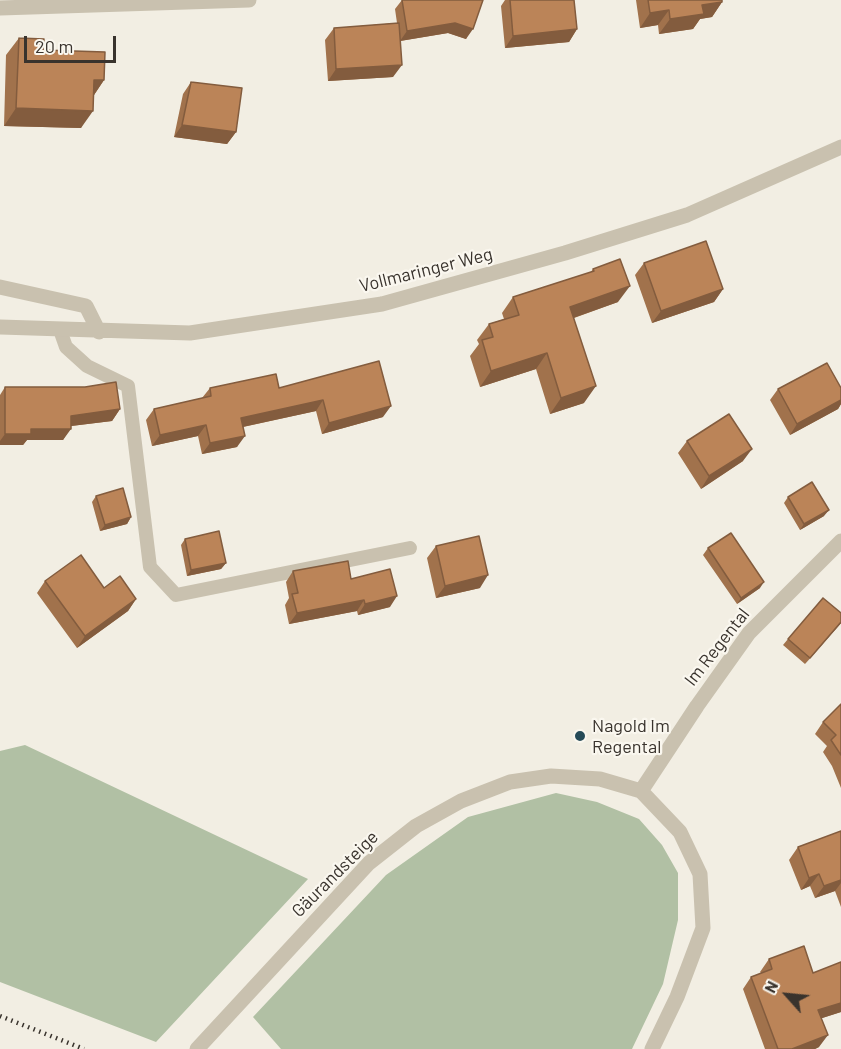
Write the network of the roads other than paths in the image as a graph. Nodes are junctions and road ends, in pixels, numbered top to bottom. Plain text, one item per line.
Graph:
1 (249, 0) edge
2 (0, 8) edge
3 (841, 147) edge
4 (0, 287) edge
5 (0, 327) edge
6 (60, 330) junction
7 (99, 332) junction
8 (841, 541) edge
9 (410, 548) dead end
10 (641, 791) junction
11 (197, 1049) edge
12 (652, 1049) edge

1 - 2 street
3 - 7 street, Vollmaringer Weg
4 - 7 street
5 - 6 street, Vollmaringer Weg
6 - 7 street, Vollmaringer Weg
6 - 9 lane
8 - 10 street, Im Regental
10 - 11 street, Gäurandsteige
10 - 12 street

